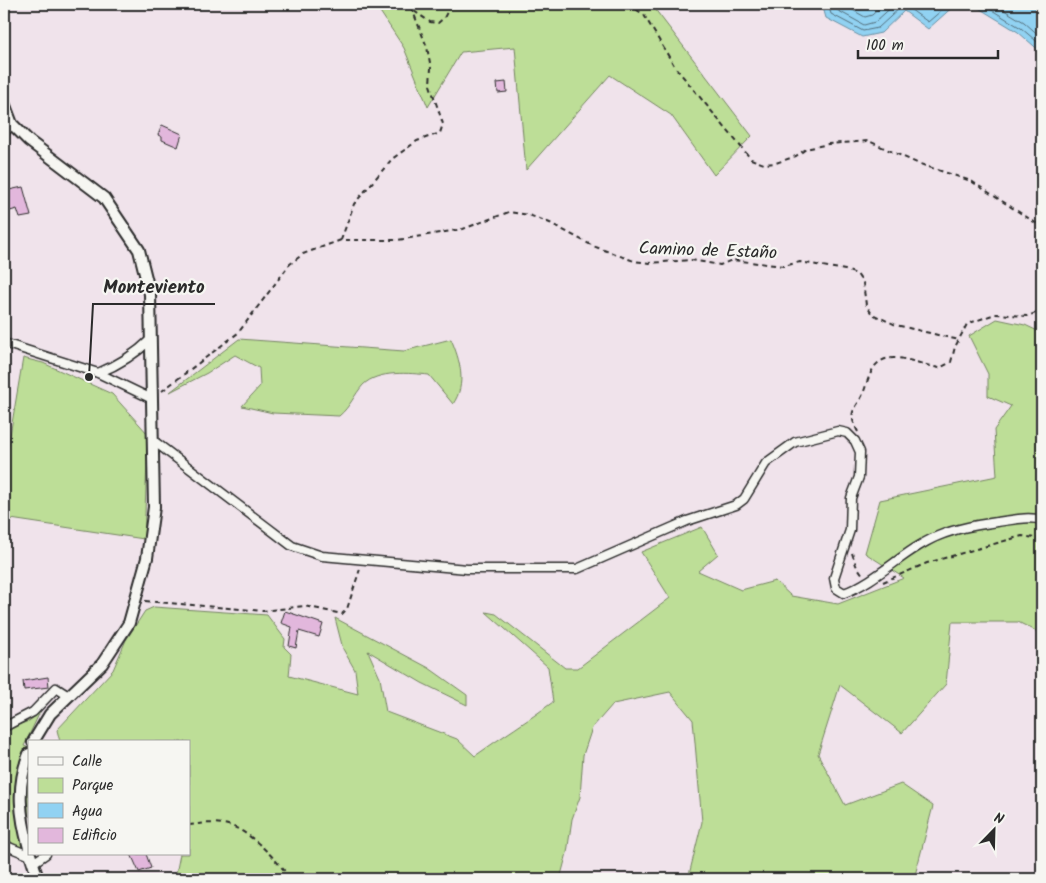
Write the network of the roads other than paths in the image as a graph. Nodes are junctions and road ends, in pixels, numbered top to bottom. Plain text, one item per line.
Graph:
1 (4, 103) edge
2 (12, 124) junction
3 (4, 132) edge
4 (151, 338) junction
5 (4, 343) edge
6 (98, 373) junction
7 (152, 399) junction
8 (155, 442) junction
9 (1042, 520) edge
10 (67, 695) junction
11 (4, 726) edge
12 (36, 740) edge
13 (28, 758) edge
14 (28, 844) edge
15 (4, 845) edge
16 (28, 854) edge
17 (31, 856) edge
18 (38, 879) edge

1 - 2 street
2 - 3 street
2 - 4 street
4 - 6 street
4 - 7 street
5 - 6 street
6 - 7 street
7 - 8 street
8 - 9 street
8 - 10 street
10 - 11 street
10 - 12 street
13 - 14 street
15 - 16 street
17 - 18 street

